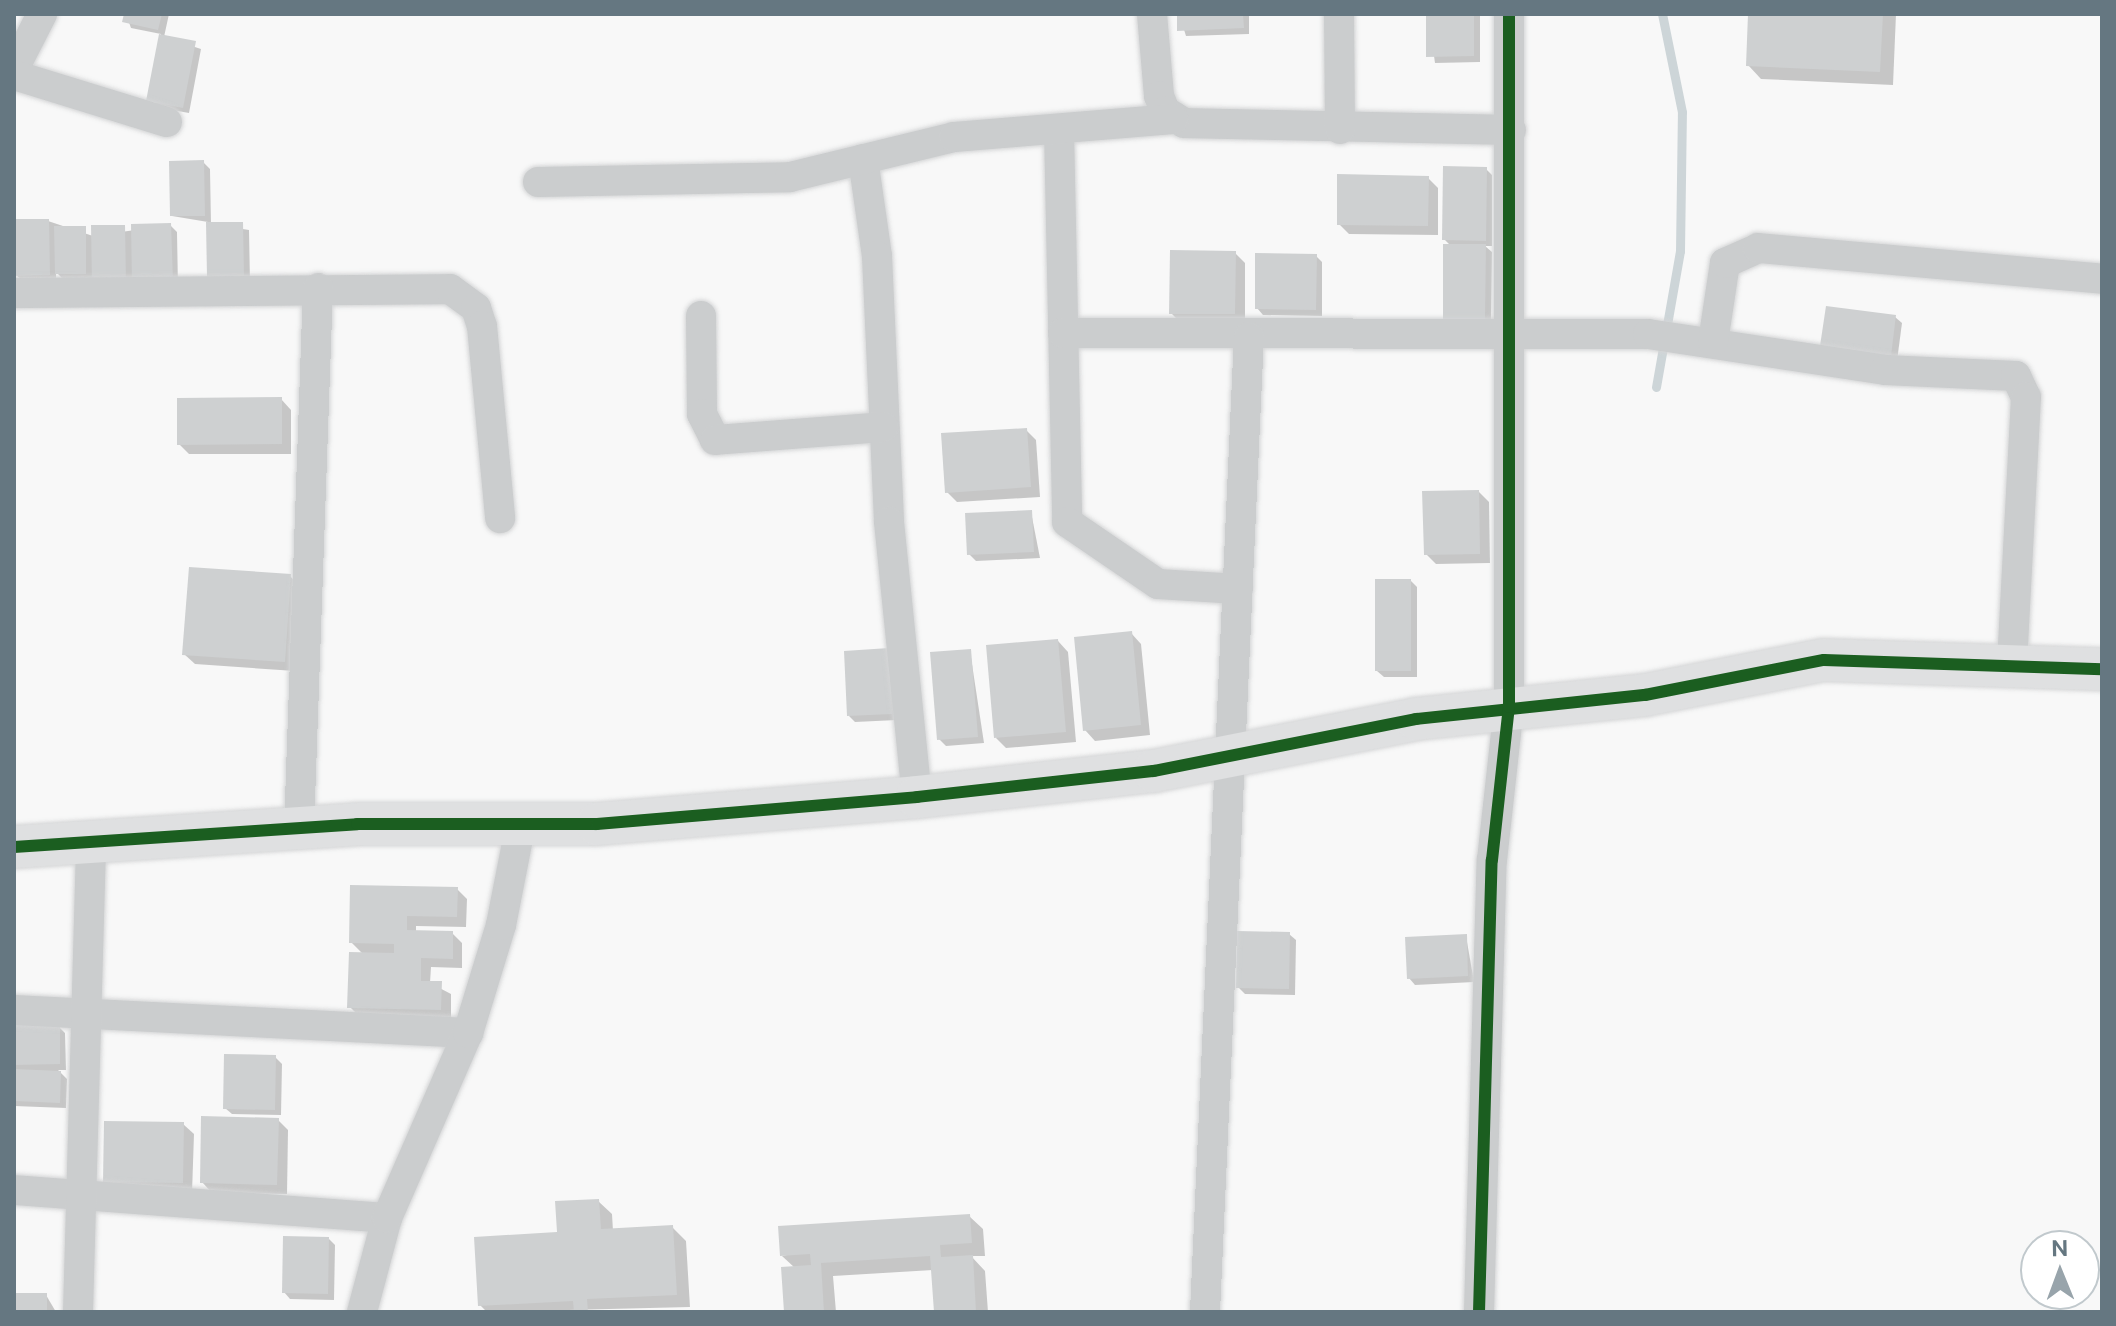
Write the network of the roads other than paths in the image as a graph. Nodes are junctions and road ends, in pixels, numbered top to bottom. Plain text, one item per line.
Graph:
1 (42, 14) edge
2 (1152, 14) edge
3 (1339, 14) edge
4 (1509, 14) edge
5 (14, 72) edge
6 (1173, 119) junction
7 (167, 122) dead end
8 (1059, 129) junction
9 (1340, 129) junction
10 (1511, 130) junction
11 (863, 159) junction
12 (538, 182) dead end
13 (2102, 279) edge
14 (318, 288) junction
15 (14, 293) edge
16 (701, 316) dead end
17 (1511, 332) junction
18 (1063, 333) junction
19 (1249, 337) junction
20 (1700, 340) junction
21 (883, 427) junction
22 (500, 518) dead end
23 (1238, 589) junction
24 (2012, 666) junction
25 (2102, 669) edge
26 (1509, 707) junction
27 (1230, 759) junction
28 (917, 797) junction
29 (521, 823) junction
30 (299, 829) junction
31 (91, 843) junction
32 (14, 847) edge
33 (14, 1010) edge
34 (87, 1014) junction
35 (468, 1033) junction
36 (14, 1190) edge
37 (83, 1192) junction
38 (387, 1218) junction
39 (78, 1312) edge
40 (362, 1312) edge
41 (1205, 1312) edge
42 (1479, 1312) edge

1 - 5 street
2 - 6 street
3 - 9 street
4 - 10 street
5 - 7 street
6 - 8 street
6 - 9 street
8 - 11 street
8 - 18 street
9 - 10 street
10 - 17 street
11 - 12 street
11 - 21 street
13 - 20 street
14 - 15 street
14 - 22 street
14 - 30 street
16 - 21 street
17 - 19 street
17 - 20 street
17 - 26 street
18 - 19 street
18 - 23 street
19 - 23 street
20 - 24 street
21 - 28 street
23 - 27 street
24 - 25 street
24 - 26 street
26 - 27 street
26 - 42 street
27 - 28 street
27 - 41 street
28 - 29 street
29 - 30 street
29 - 35 street
30 - 31 street
31 - 32 street
31 - 34 street
33 - 34 street
34 - 35 street
34 - 37 street
35 - 38 street
36 - 37 street
37 - 38 street
37 - 39 street
38 - 40 street

